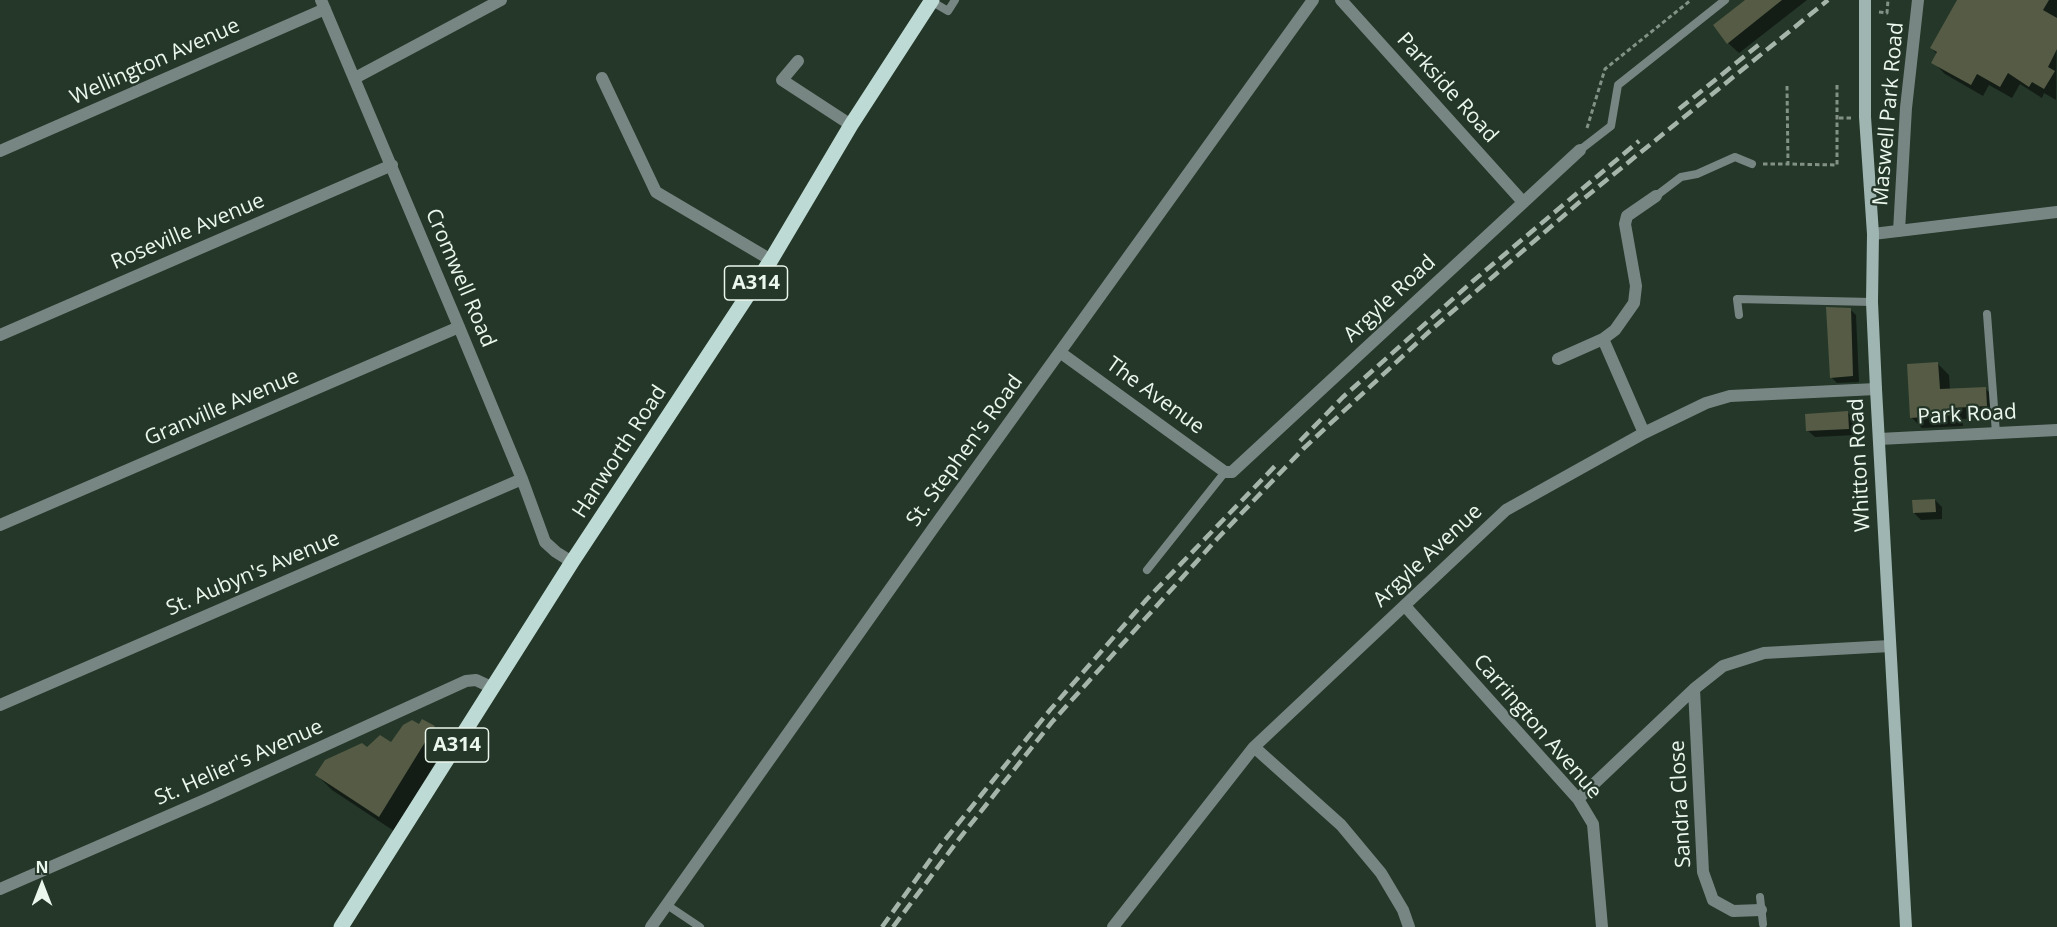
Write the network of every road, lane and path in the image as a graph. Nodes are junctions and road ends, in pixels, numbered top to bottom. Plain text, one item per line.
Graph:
1 (501, 0) edge
2 (931, 0) edge
3 (955, 0) edge
4 (1313, 0) edge
5 (1341, 0) edge
6 (1725, 0) edge
7 (1918, 0) edge
8 (323, 4) edge
9 (1865, 6) edge
10 (798, 62) dead end
11 (355, 78) junction
12 (602, 78) dead end
13 (1838, 85) dead end
14 (1787, 86) dead end
15 (1839, 118) junction
16 (1855, 118) dead end
17 (851, 125) junction
18 (1580, 150) joint
19 (0, 151) edge
20 (1752, 164) joint
21 (1788, 164) junction
22 (392, 165) junction
23 (1656, 196) joint
24 (1523, 202) junction
25 (2057, 212) edge
26 (1899, 231) junction
27 (1873, 234) junction
28 (771, 260) junction
29 (1872, 302) junction
30 (1987, 314) dead end
31 (1739, 315) dead end
32 (459, 327) junction
33 (0, 335) edge
34 (1603, 339) junction
35 (1061, 353) junction
36 (1558, 359) dead end
37 (1876, 389) junction
38 (2057, 430) edge
39 (1644, 433) junction
40 (1996, 434) junction
41 (1879, 440) junction
42 (1225, 472) junction
43 (522, 479) junction
44 (0, 525) edge
45 (572, 562) junction
46 (1147, 570) dead end
47 (1404, 606) junction
48 (1890, 645) junction
49 (493, 688) junction
50 (1694, 689) junction
51 (0, 705) edge
52 (1254, 747) junction
53 (1578, 799) junction
54 (0, 889) edge
55 (667, 904) junction
56 (1761, 904) joint
57 (1763, 924) dead end
58 (341, 927) edge
59 (651, 927) edge
60 (700, 927) edge
61 (1113, 927) edge
62 (1409, 927) edge
63 (1602, 927) edge
64 (1906, 927) edge

1 - 11 street
2 - 3 lane
2 - 17 main road, Hanworth Road / A314
4 - 35 street, St. Stephen's Road
5 - 24 street, Parkside Road
6 - 18 lane
7 - 26 street, Maswell Park Road
8 - 11 street, Cromwell Road
8 - 19 street, Wellington Avenue
9 - 27 main road, Whitton Road
10 - 17 street
11 - 22 street, Cromwell Road
12 - 28 street
13 - 15 path
14 - 21 path
15 - 16 path
15 - 21 path
17 - 28 main road, Hanworth Road / A314
18 - 24 street, Argyle Road
20 - 21 path
20 - 23 lane
22 - 32 street, Cromwell Road
22 - 33 street, Roseville Avenue
23 - 34 street
24 - 42 street, Argyle Road
25 - 26 street
26 - 27 street
27 - 29 main road, Whitton Road
28 - 45 main road, Hanworth Road / A314
29 - 31 lane
29 - 37 main road, Whitton Road
30 - 40 lane
32 - 43 street, Cromwell Road
32 - 44 street, Granville Avenue
34 - 36 street
34 - 39 street
35 - 42 street, The Avenue
35 - 55 street, St. Stephen's Road
37 - 39 street, Argyle Avenue
37 - 41 main road, Whitton Road
38 - 40 street, Park Road
39 - 47 street, Argyle Avenue
40 - 41 street, Park Road
41 - 48 main road, Whitton Road
42 - 46 lane
43 - 45 street, Cromwell Road
43 - 51 street, St. Aubyn's Avenue
45 - 49 main road, Hanworth Road / A314
47 - 52 street, Argyle Avenue
47 - 53 street, Carrington Avenue
48 - 50 street
48 - 64 main road, Whitton Road
49 - 54 street, St. Helier's Avenue
49 - 58 main road, Hanworth Road / A314
50 - 53 street
50 - 56 street, Sandra Close
52 - 61 street, Argyle Avenue
52 - 62 street
53 - 63 street, Carrington Avenue
55 - 59 street, St. Stephen's Road
55 - 60 lane
56 - 57 lane

